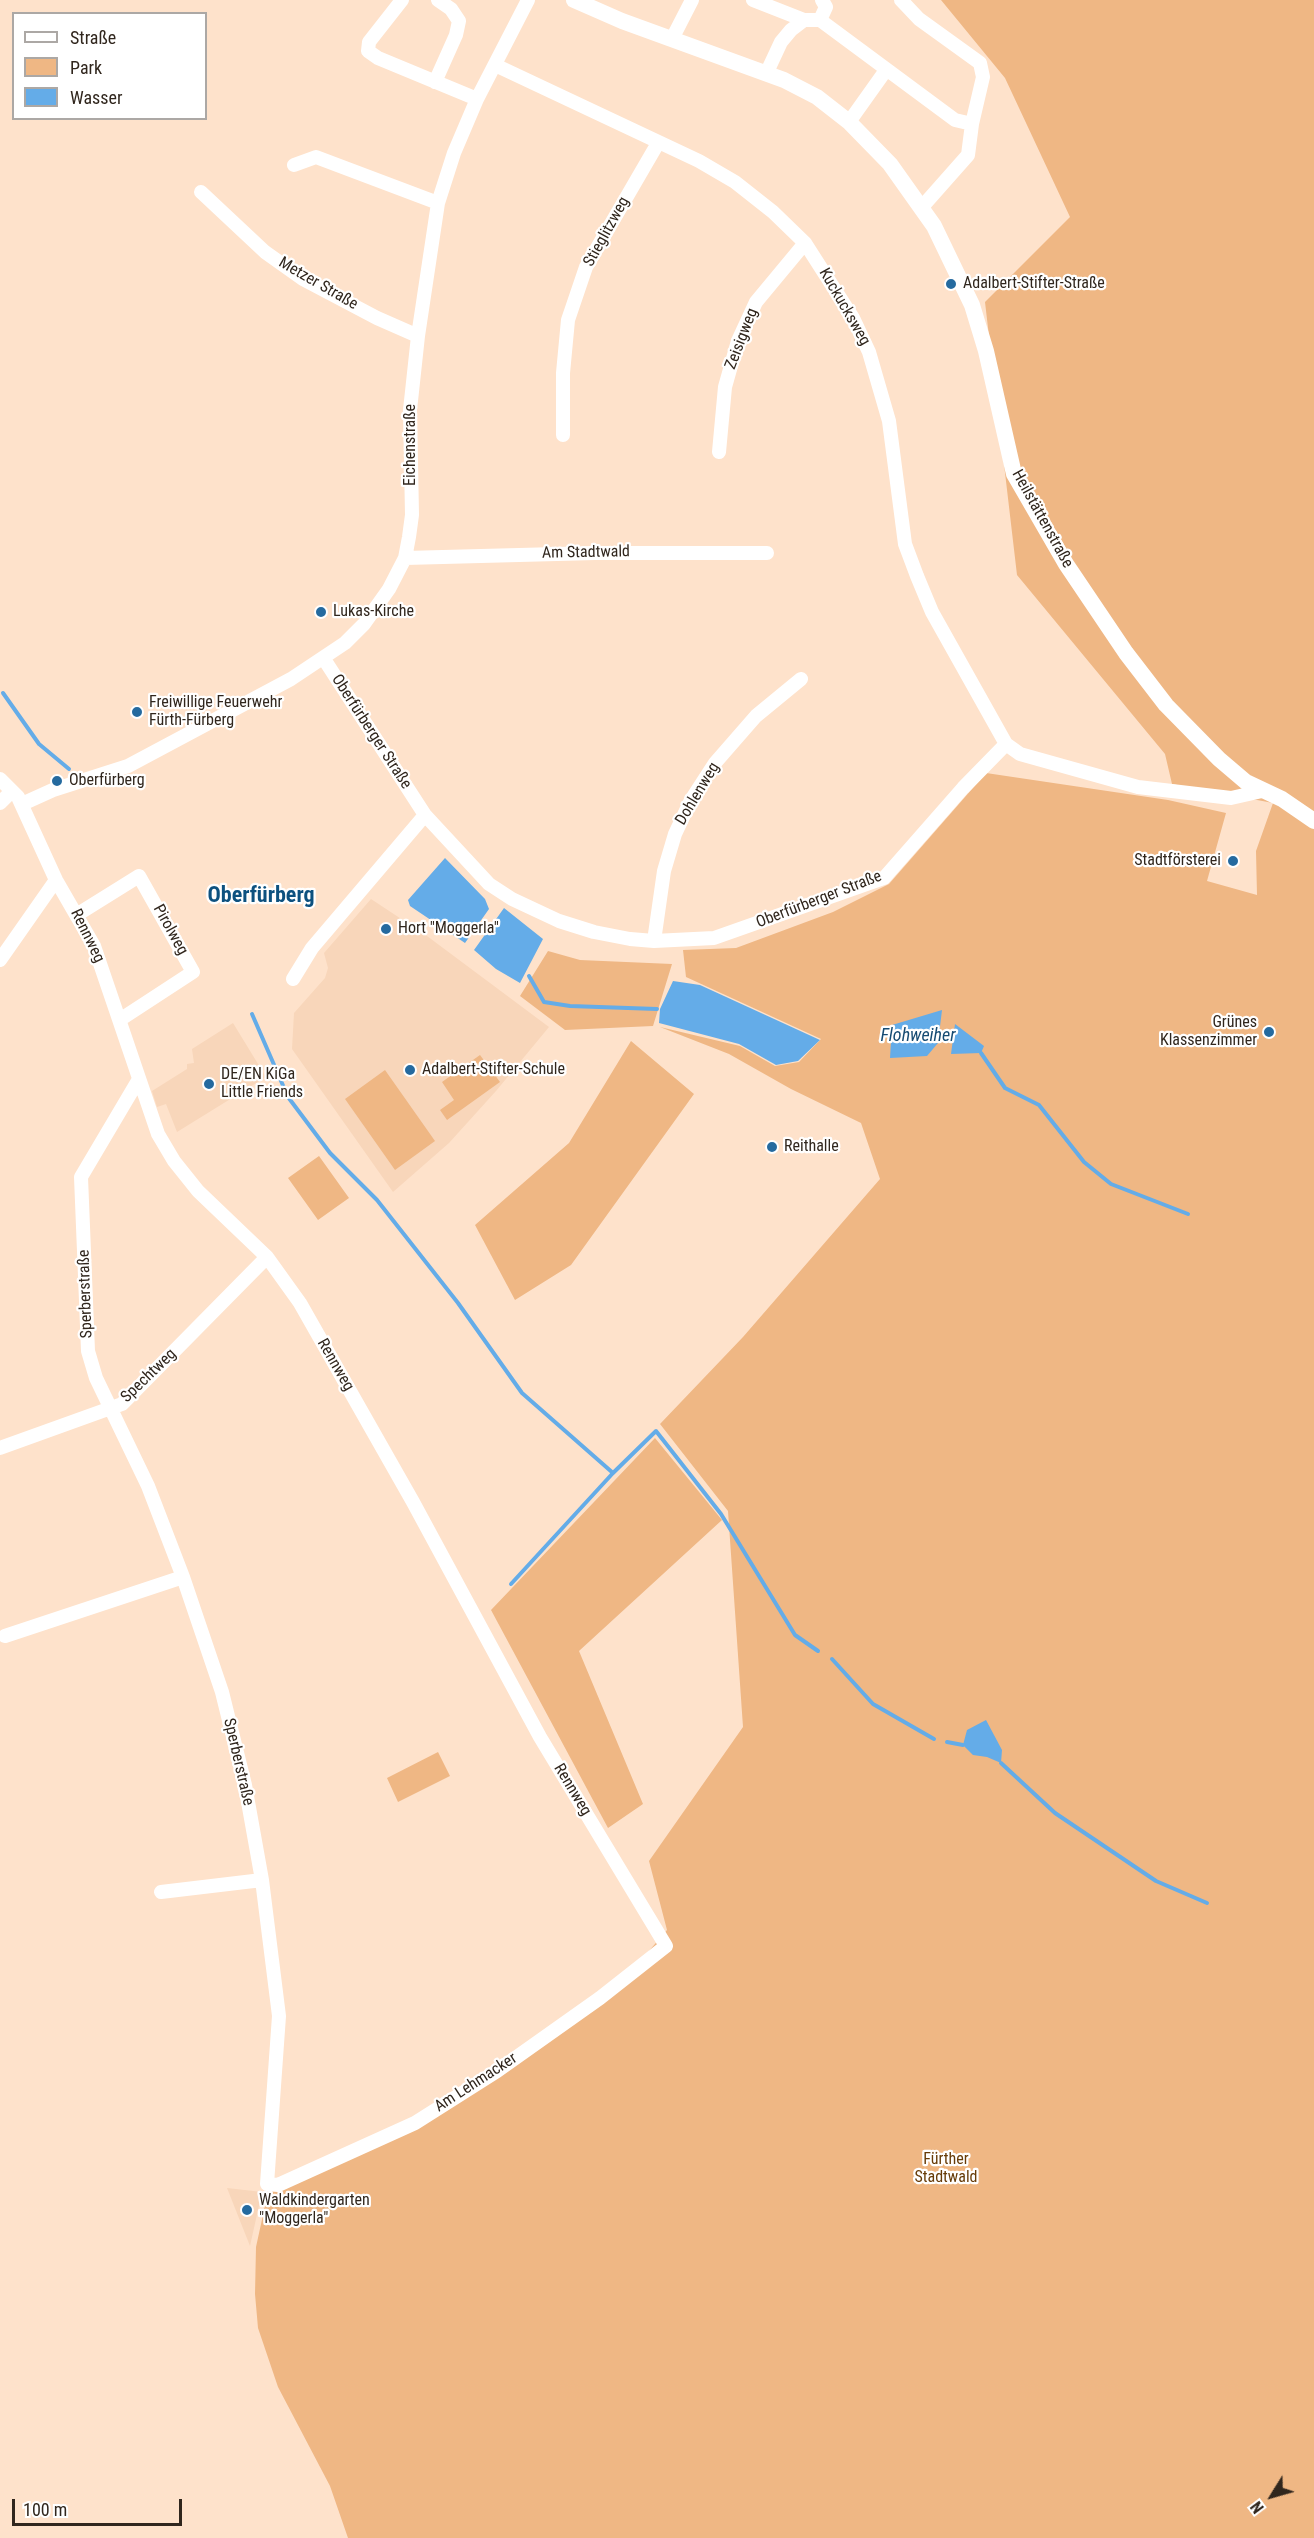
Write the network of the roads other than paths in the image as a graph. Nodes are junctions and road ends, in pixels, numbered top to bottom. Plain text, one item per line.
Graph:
1 (402, 0) edge
2 (438, 0) edge
3 (528, 0) edge
4 (574, 0) edge
5 (692, 0) edge
6 (753, 0) edge
7 (822, 0) edge
8 (901, 0) edge
9 (804, 20) junction
10 (820, 20) junction
11 (672, 39) junction
12 (495, 65) junction
13 (886, 70) junction
14 (767, 72) junction
15 (435, 82) junction
16 (477, 99) junction
17 (849, 122) junction
18 (972, 124) junction
19 (658, 143) junction
20 (294, 165) dead end
21 (201, 192) dead end
22 (438, 202) junction
23 (922, 207) junction
24 (805, 243) junction
25 (418, 336) junction
26 (563, 435) dead end
27 (719, 452) dead end
28 (767, 553) dead end
29 (405, 558) junction
30 (324, 659) junction
31 (801, 679) dead end
32 (1006, 744) junction
33 (0, 779) edge
34 (12, 791) junction
35 (1262, 792) junction
36 (0, 803) edge
37 (22, 804) junction
38 (425, 815) junction
39 (1314, 821) edge
40 (56, 880) junction
41 (78, 914) junction
42 (654, 941) junction
43 (0, 960) edge
44 (293, 979) dead end
45 (121, 1019) junction
46 (139, 1079) junction
47 (267, 1257) junction
48 (110, 1408) junction
49 (0, 1448) edge
50 (183, 1577) junction
51 (5, 1636) dead end
52 (262, 1880) junction
53 (161, 1892) dead end
54 (666, 1946) joint
55 (267, 2184) joint

1 - 15 street
2 - 15 street
3 - 12 street, Eichenstraße
4 - 11 street, Heilstättenstraße
5 - 11 street
6 - 9 street
7 - 10 street
8 - 18 street
9 - 10 street
9 - 14 street
10 - 13 street
11 - 14 street, Heilstättenstraße
12 - 16 street, Eichenstraße
12 - 19 street, Kuckucksweg
13 - 17 street
13 - 18 street
14 - 17 street, Heilstättenstraße
15 - 16 street
16 - 22 street, Eichenstraße
17 - 23 street, Heilstättenstraße
18 - 23 street
19 - 24 street, Kuckucksweg
19 - 26 street, Stieglitzweg
20 - 22 street
21 - 25 street, Metzer Straße
22 - 25 street, Eichenstraße
23 - 35 street, Heilstättenstraße
24 - 27 street, Zeisigweg
24 - 32 street, Kuckucksweg
25 - 29 street, Eichenstraße
28 - 29 street, Am Stadtwald
29 - 30 street, Eichenstraße
30 - 37 street, Oberfürberger Straße
30 - 38 street, Oberfürberger Straße
31 - 42 street, Dohlenweg
32 - 35 street
32 - 42 street, Oberfürberger Straße
33 - 34 street, Rennweg
34 - 36 street
34 - 37 street, Rennweg
35 - 39 street, Heilstättenstraße
37 - 40 street, Rennweg
38 - 42 street, Oberfürberger Straße
38 - 44 street
40 - 41 street, Rennweg
40 - 43 street
41 - 45 street, Rennweg
41 - 45 street, Pirolweg
45 - 46 street, Rennweg
46 - 47 street, Rennweg
46 - 48 street, Sperberstraße
47 - 48 street, Spechtweg
47 - 54 street, Rennweg
48 - 49 street, Spechtweg
48 - 50 street, Sperberstraße
50 - 51 street
50 - 52 street, Sperberstraße
52 - 53 street
52 - 55 street, Sperberstraße
54 - 55 street, Am Lehmacker

